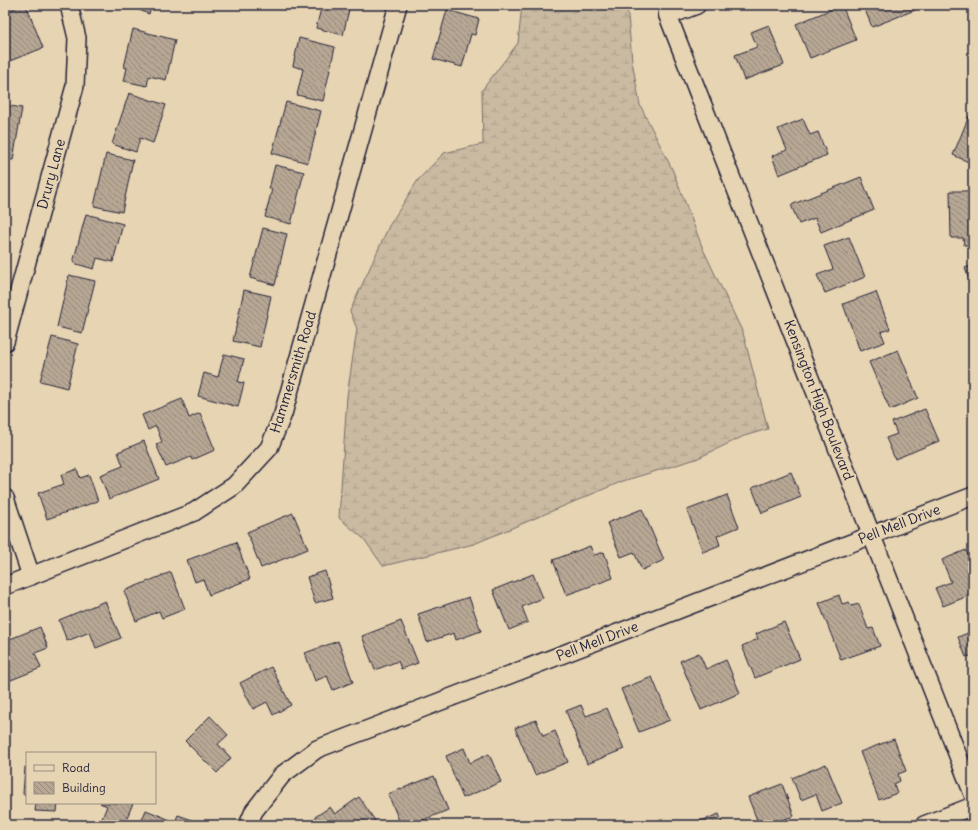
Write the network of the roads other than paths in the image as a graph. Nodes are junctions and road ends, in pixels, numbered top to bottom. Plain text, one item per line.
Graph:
1 (69, 5) edge
2 (398, 5) edge
3 (697, 5) edge
4 (667, 11) edge
5 (5, 342) edge
6 (973, 496) edge
7 (5, 498) edge
8 (872, 535) junction
9 (31, 576) junction
10 (5, 586) edge
11 (973, 794) edge
12 (973, 806) edge
13 (248, 825) edge
14 (924, 825) edge

1 - 5 street, Drury Lane
2 - 9 street, Hammersmith Road
3 - 4 street
4 - 8 street, Kensington High Boulevard
6 - 8 street, Pell Mell Drive
7 - 9 street
8 - 11 street, Kensington High Boulevard
8 - 13 street, Pell Mell Drive
9 - 10 street, Hammersmith Road
12 - 14 street

